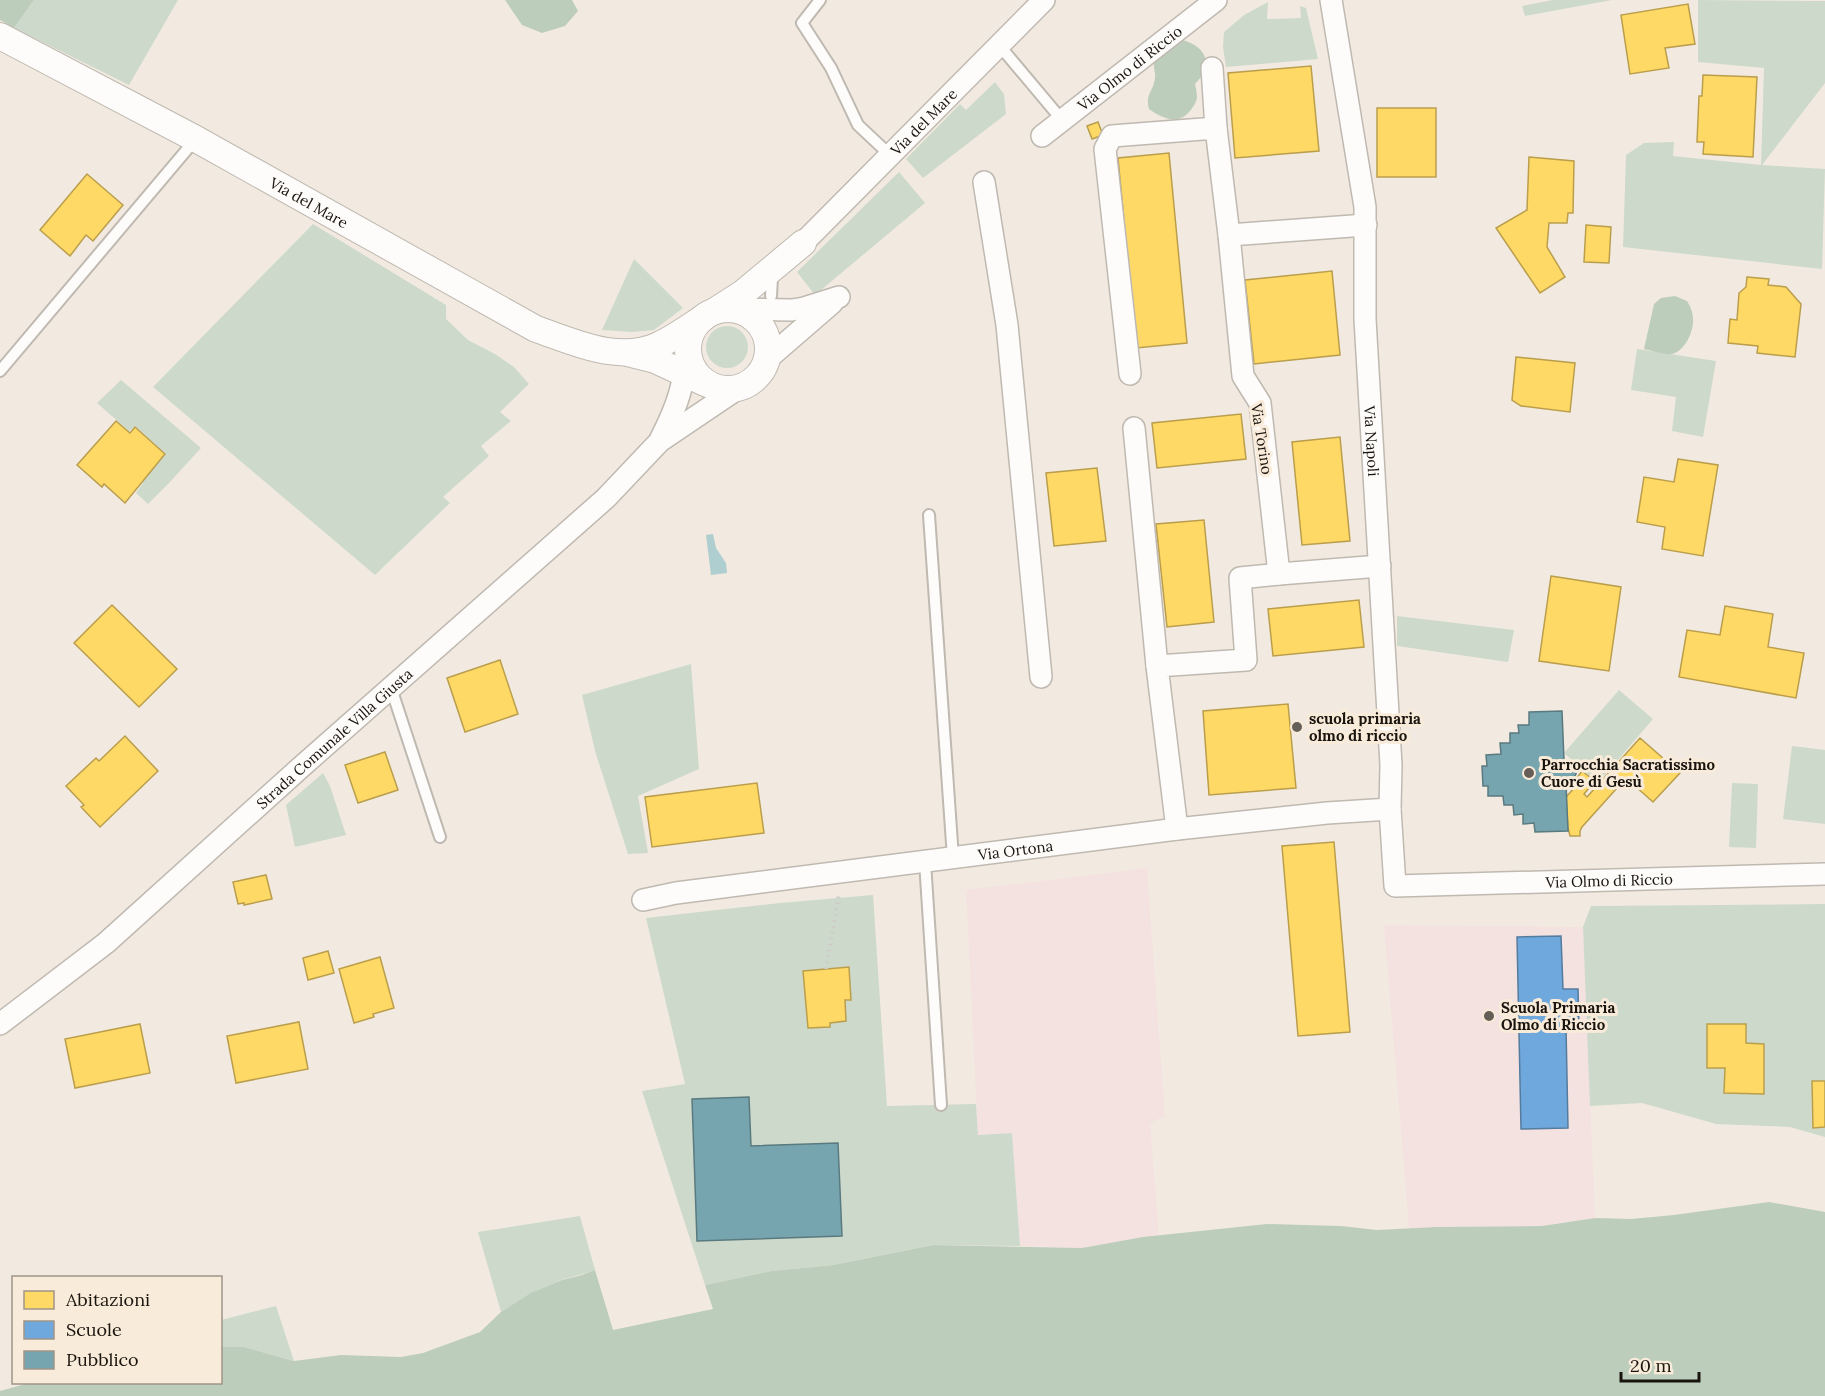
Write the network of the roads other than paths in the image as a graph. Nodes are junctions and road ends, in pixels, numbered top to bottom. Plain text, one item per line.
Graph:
1 (820, 0) edge
2 (1044, 0) edge
3 (1216, 0) edge
4 (1331, 0) edge
5 (0, 36) edge
6 (999, 45) junction
7 (1212, 68) dead end
8 (1062, 120) junction
9 (1216, 128) junction
10 (1042, 136) dead end
11 (196, 139) junction
12 (890, 155) junction
13 (984, 182) dead end
14 (1366, 225) junction
15 (1229, 235) junction
16 (803, 243) joint
17 (769, 270) junction
18 (771, 296) dead end
19 (716, 312) junction
20 (688, 348) junction
21 (625, 352) junction
22 (765, 361) junction
23 (0, 371) edge
24 (686, 373) junction
25 (1131, 374) dead end
26 (711, 385) junction
27 (740, 387) junction
28 (1134, 428) dead end
29 (660, 441) junction
30 (929, 515) dead end
31 (1380, 566) junction
32 (1279, 574) junction
33 (1157, 666) junction
34 (1041, 677) dead end
35 (391, 688) junction
36 (1390, 809) junction
37 (1177, 829) junction
38 (440, 837) dead end
39 (953, 858) junction
40 (925, 861) junction
41 (1825, 874) edge
42 (1395, 885) joint
43 (643, 900) dead end
44 (0, 1024) edge
45 (941, 1105) dead end

1 - 12 lane
2 - 6 street, Via del Mare
3 - 8 street, Via Olmo di Riccio
4 - 14 street, Via Napoli
5 - 11 street, Via del Mare
6 - 8 lane
6 - 12 street, Via del Mare
7 - 9 street, Via Torino
8 - 10 street, Via Olmo di Riccio
9 - 15 street, Via Torino
9 - 25 street
11 - 21 street, Via del Mare
11 - 23 lane
12 - 16 street, Via del Mare
13 - 34 street
14 - 15 street
14 - 31 street, Via Napoli
15 - 32 street, Via Torino
16 - 17 street
17 - 18 lane
17 - 19 street
19 - 20 street
19 - 21 street
19 - 22 street
19 - 22 street
20 - 24 street
20 - 26 street
21 - 24 street
22 - 27 street
24 - 26 street
24 - 29 street
26 - 27 street
27 - 29 street
28 - 33 street
29 - 35 street, Strada Comunale Villa Giusta
30 - 39 lane
31 - 32 street
31 - 36 street, Via Napoli
32 - 33 street
33 - 37 street
35 - 38 lane
35 - 44 street, Strada Comunale Villa Giusta
36 - 37 street, Via Ortona
36 - 42 street, Via Napoli
37 - 39 street, Via Ortona
39 - 40 street, Via Ortona
40 - 43 street, Via Ortona
40 - 45 lane
41 - 42 street, Via Olmo di Riccio

